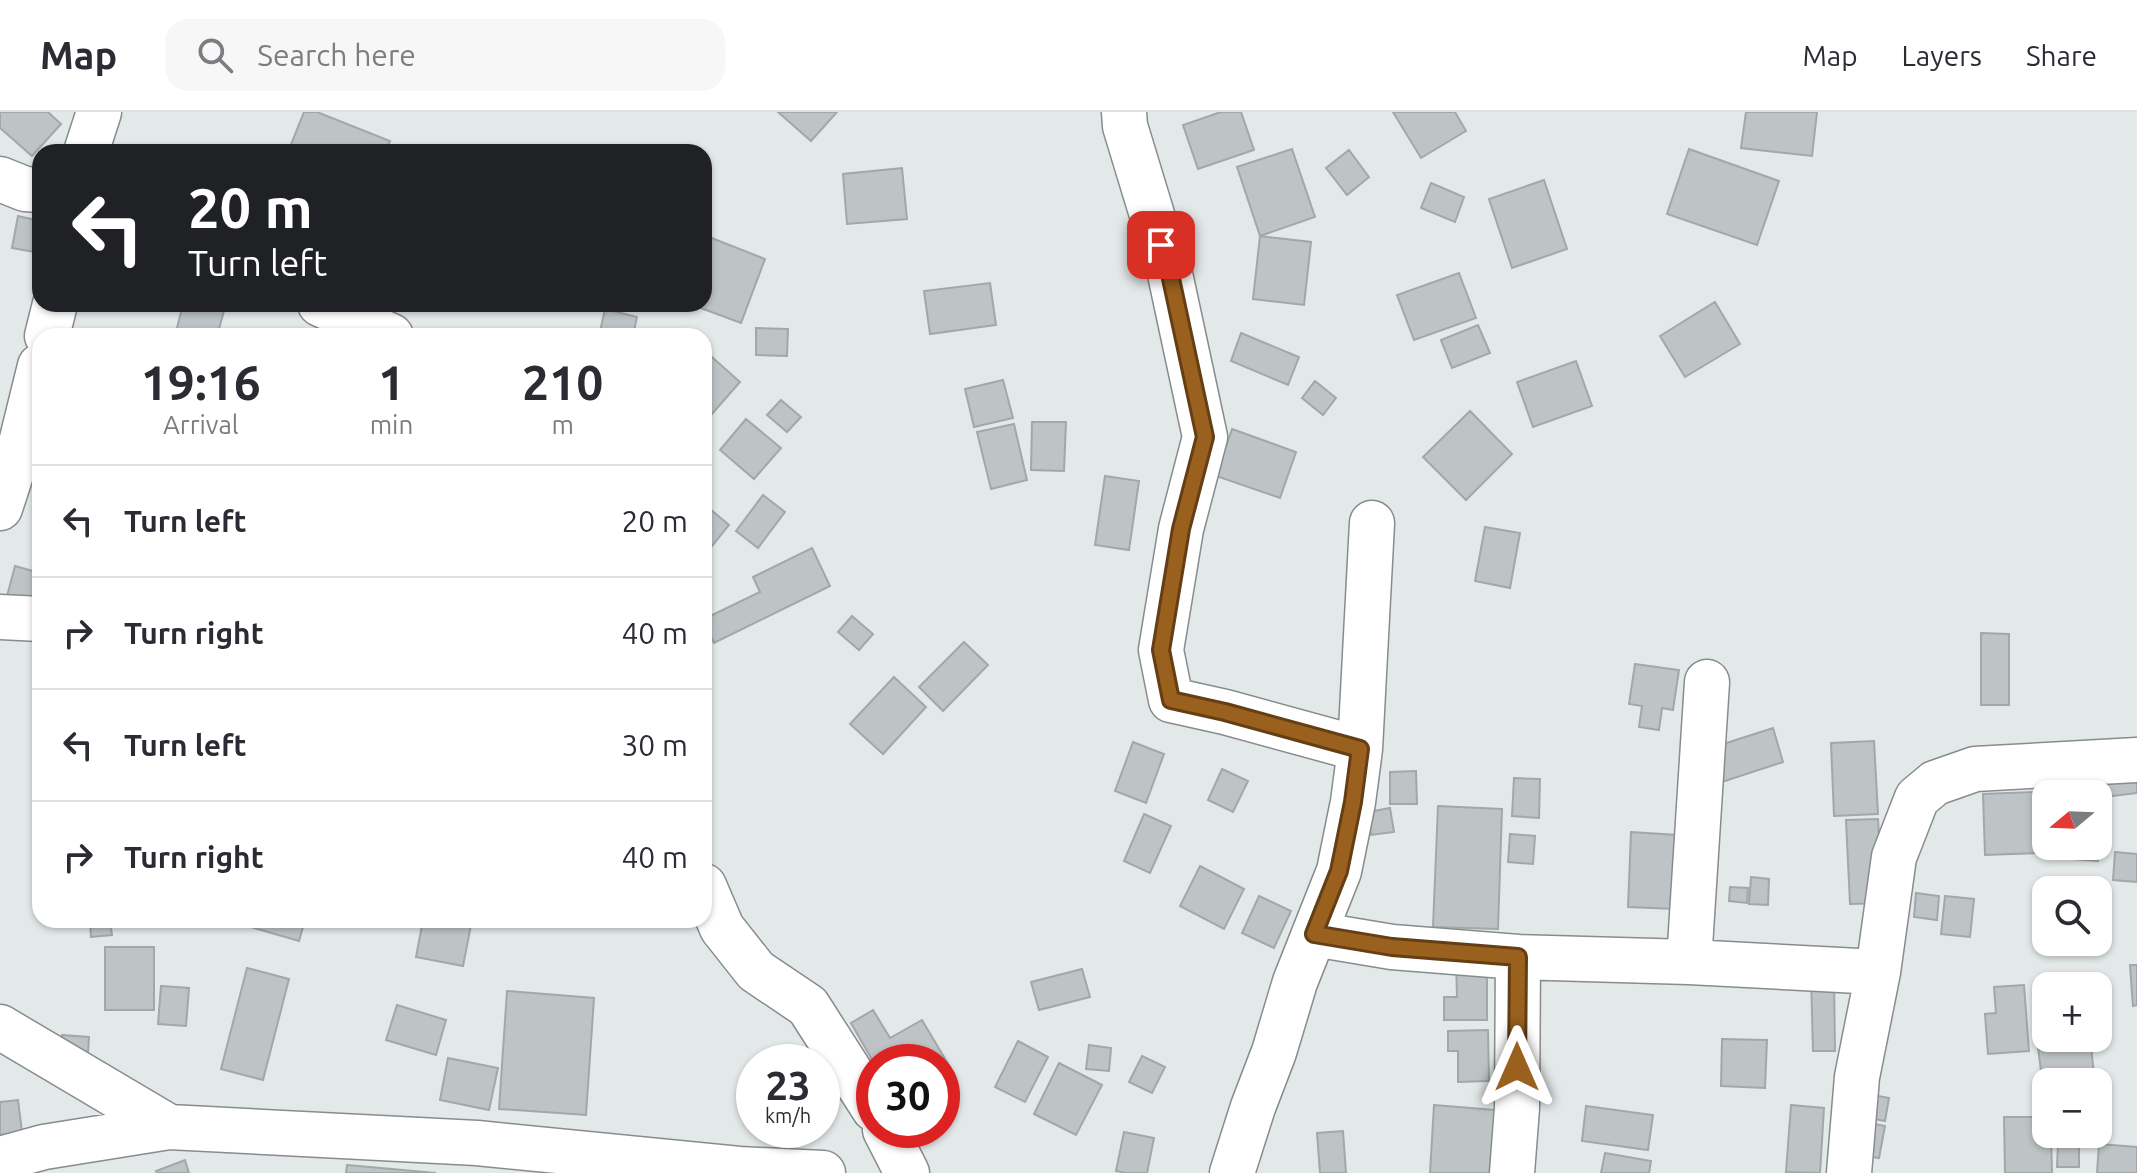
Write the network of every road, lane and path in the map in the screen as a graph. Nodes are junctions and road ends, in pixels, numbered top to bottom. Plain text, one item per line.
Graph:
1 (99, 112) edge
2 (1124, 112) edge
3 (89, 144) edge
4 (0, 179) edge
5 (32, 189) edge
6 (338, 312) edge
7 (373, 328) edge
8 (32, 398) edge
9 (0, 508) edge
10 (1372, 523) dead end
11 (0, 617) edge
12 (32, 619) edge
13 (1707, 682) dead end
14 (1360, 749) junction
15 (2137, 760) edge
16 (712, 905) edge
17 (1314, 934) junction
18 (1518, 957) junction
19 (1689, 962) junction
20 (1878, 972) junction
21 (0, 1027) edge
22 (856, 1081) edge
23 (169, 1127) junction
24 (894, 1148) edge
25 (0, 1159) edge
26 (48, 1160) edge
27 (823, 1173) edge
28 (907, 1173) edge
29 (1232, 1173) edge
30 (1512, 1173) edge
31 (1849, 1173) edge

1 - 3 street
2 - 14 street
4 - 5 street
6 - 7 street
8 - 9 street
10 - 14 street
11 - 12 street
13 - 19 street
14 - 17 street
15 - 20 street
16 - 22 street
17 - 18 street
17 - 29 street
18 - 19 street
18 - 30 street
19 - 20 street
20 - 31 street
21 - 23 street
23 - 26 street
23 - 27 street
24 - 28 street
25 - 26 street

